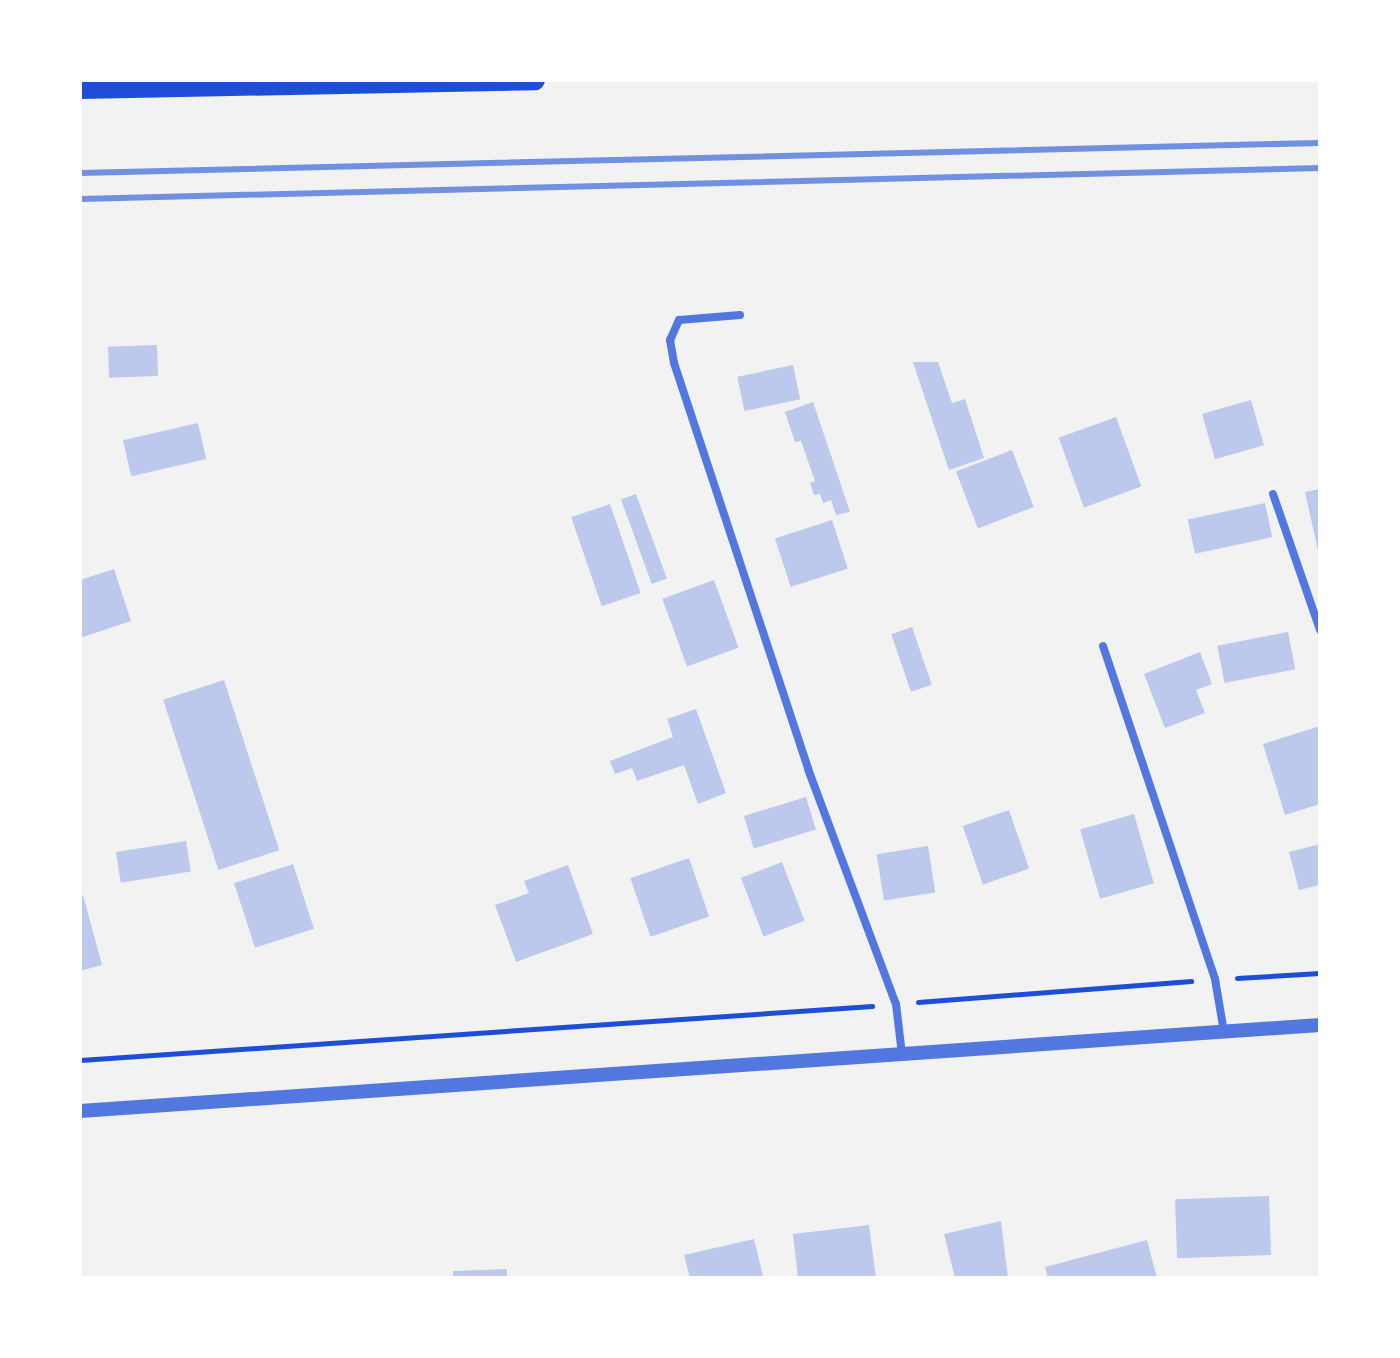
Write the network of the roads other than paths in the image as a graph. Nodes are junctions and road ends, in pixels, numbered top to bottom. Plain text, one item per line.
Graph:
1 (535, 80) edge
2 (80, 89) edge
3 (740, 315) dead end
4 (1273, 494) dead end
5 (1320, 630) edge
6 (1103, 646) dead end
7 (1320, 1025) edge
8 (1224, 1032) junction
9 (902, 1054) junction
10 (80, 1111) edge

1 - 2 main road
3 - 9 street
4 - 5 street
6 - 8 street
7 - 8 street
8 - 9 street
9 - 10 street

